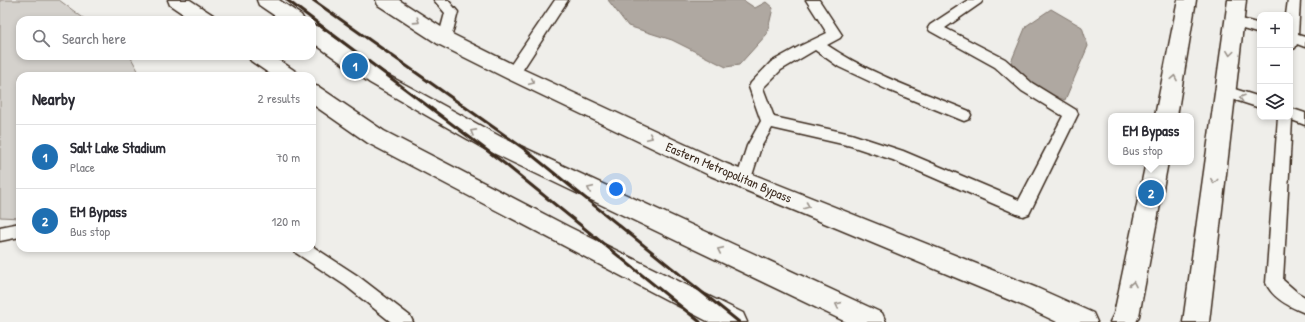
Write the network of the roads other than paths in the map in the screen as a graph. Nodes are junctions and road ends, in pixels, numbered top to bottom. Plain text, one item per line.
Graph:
1 (177, 0) edge
2 (266, 0) edge
3 (384, 0) edge
4 (440, 0) edge
5 (562, 0) edge
6 (812, 0) edge
7 (977, 0) edge
8 (1186, 0) edge
9 (1237, 0) edge
10 (1297, 5) edge
11 (200, 16) edge
12 (288, 16) edge
13 (1234, 22) junction
14 (1293, 23) edge
15 (1257, 28) edge
16 (316, 35) edge
17 (1293, 38) edge
18 (445, 39) junction
19 (1305, 42) edge
20 (816, 44) junction
21 (264, 60) edge
22 (282, 72) edge
23 (513, 73) junction
24 (1225, 91) junction
25 (316, 96) edge
26 (1257, 102) edge
27 (1167, 113) edge
28 (1293, 115) edge
29 (964, 116) dead end
30 (1305, 119) edge
31 (1285, 120) edge
32 (768, 121) junction
33 (1156, 165) edge
34 (744, 180) junction
35 (16, 231) edge
36 (0, 234) edge
37 (308, 252) edge
38 (1305, 305) edge
39 (404, 322) edge
40 (734, 322) edge
41 (873, 322) edge
42 (1084, 322) edge
43 (1123, 322) edge
44 (1196, 322) edge

1 - 11 main road
2 - 12 main road
3 -> 18 main road, Eastern Metropolitan Bypass
4 - 18 lane
5 - 23 lane
6 - 20 lane
7 - 32 lane
27 -> 8 main road
9 - 13 main road
10 - 14 lane
13 - 15 lane
13 -> 24 main road
41 -> 16 main road
17 - 19 lane
18 - 23 main road, Eastern Metropolitan Bypass
20 - 29 lane
20 - 32 lane
21 - 22 main road
23 -> 34 main road, Eastern Metropolitan Bypass
26 -> 24 lane
24 -> 44 main road
25 - 40 main road
28 - 30 lane
31 - 38 lane
32 - 34 lane
43 -> 33 main road
34 -> 42 main road, Eastern Metropolitan Bypass
35 - 36 lane
37 - 39 lane

